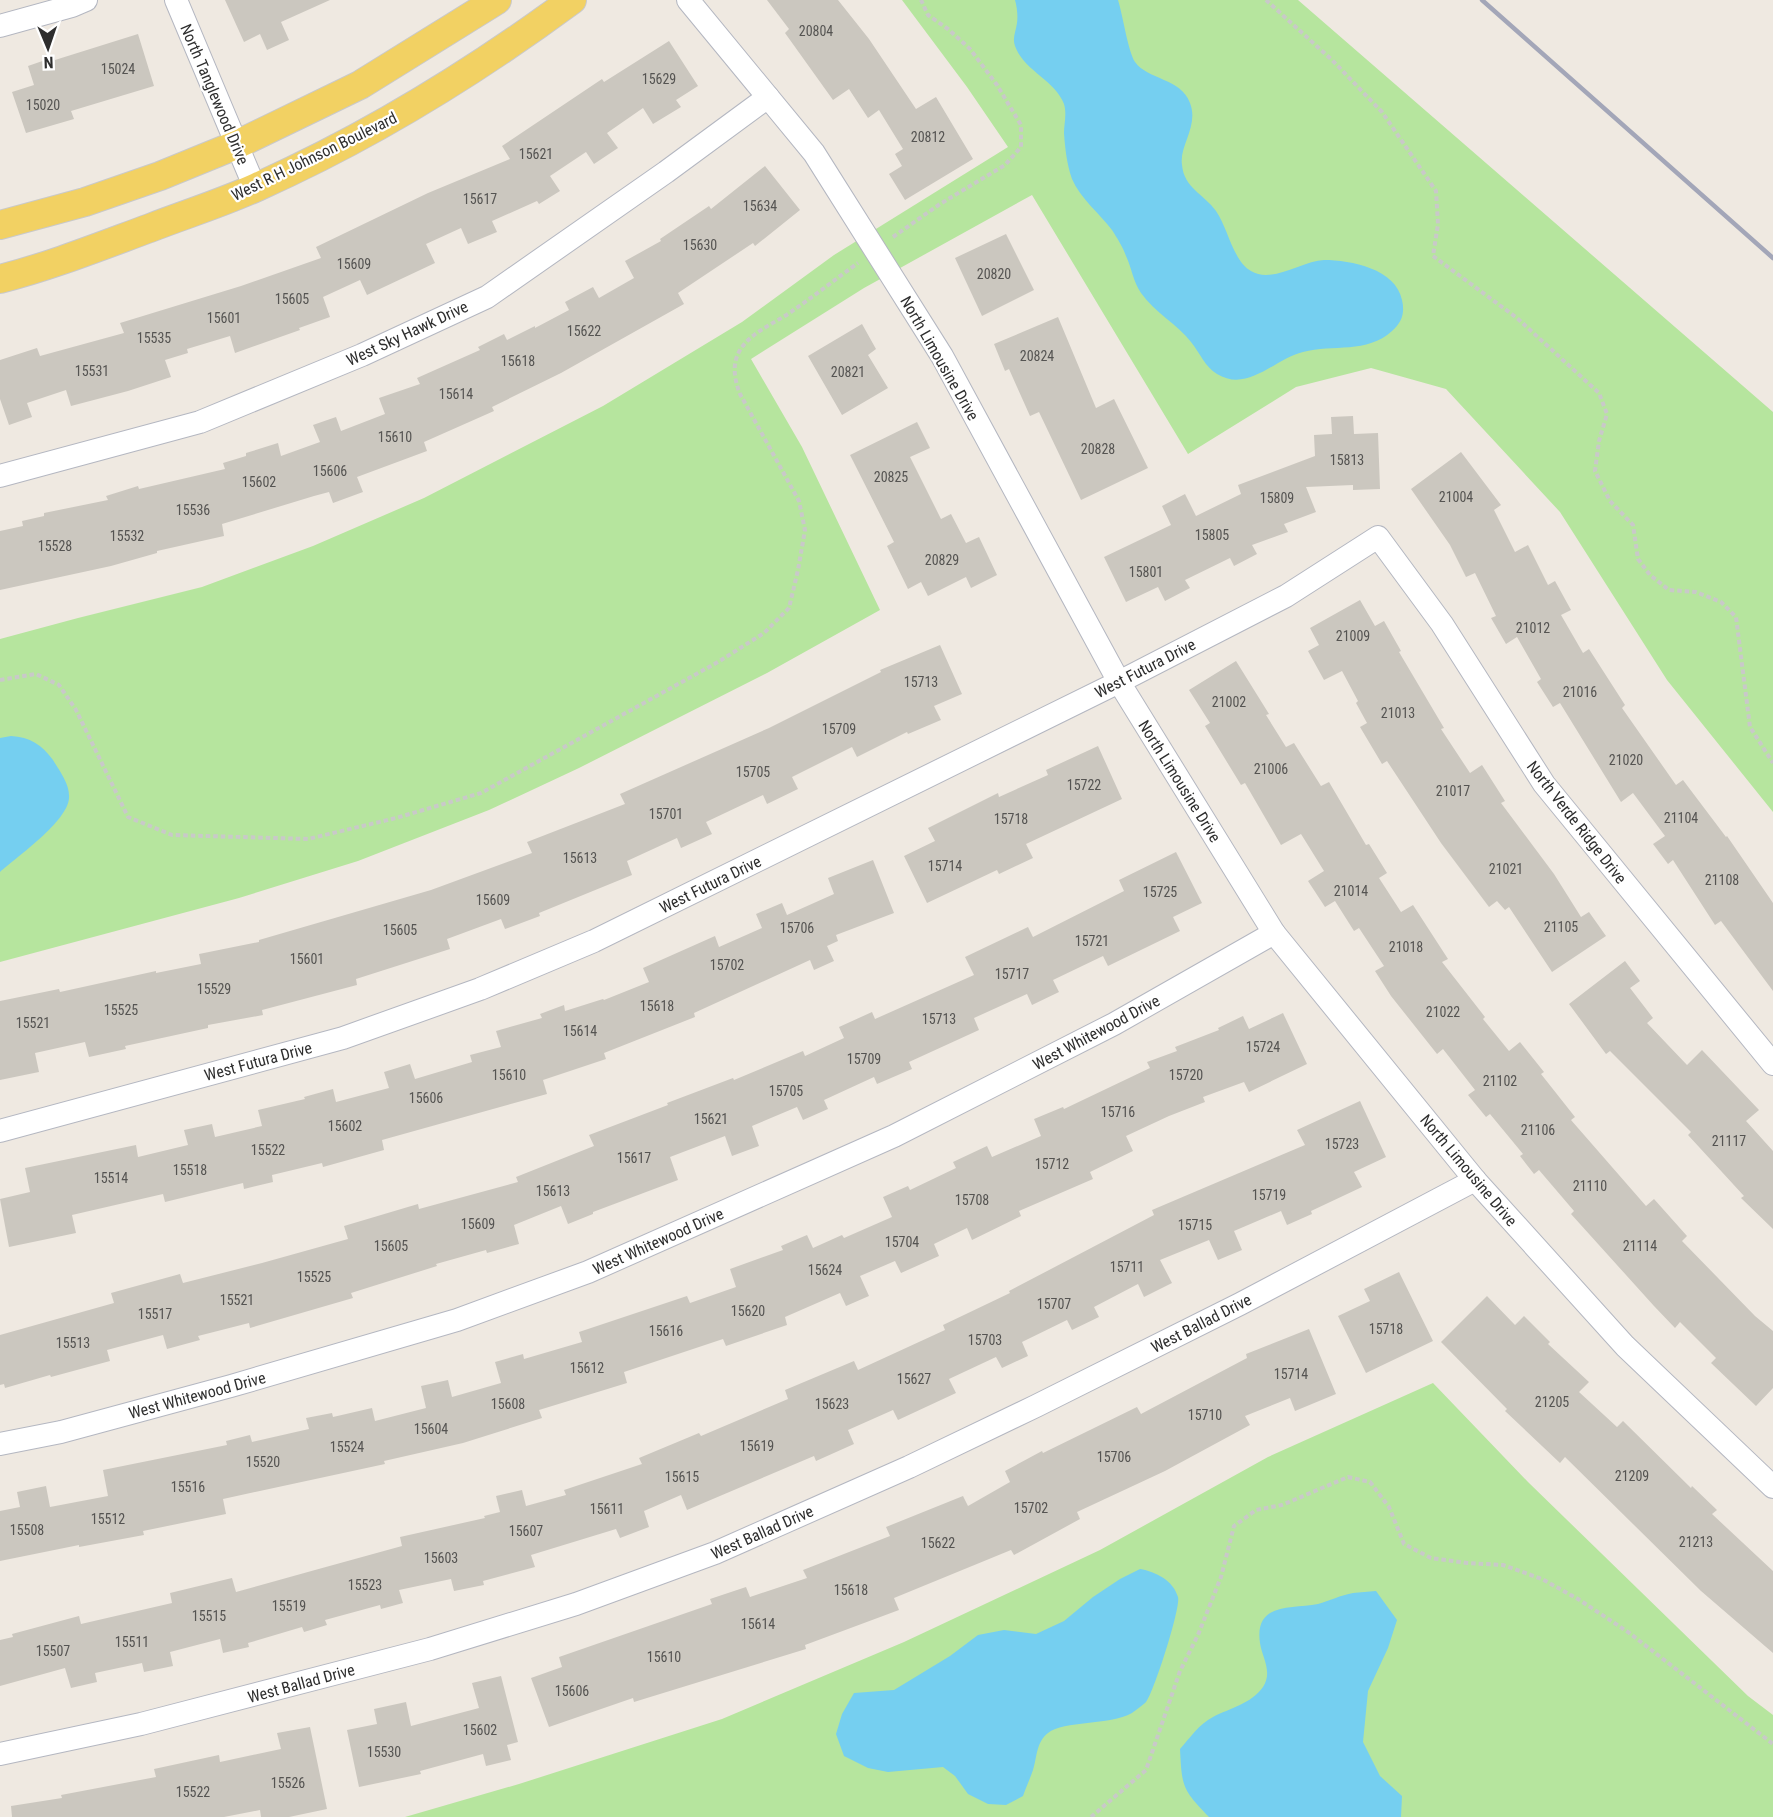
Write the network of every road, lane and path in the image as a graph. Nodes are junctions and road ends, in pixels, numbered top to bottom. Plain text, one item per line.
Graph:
1 (86, 0) edge
2 (176, 0) edge
3 (497, 0) edge
4 (572, 0) edge
5 (688, 0) edge
6 (921, 0) edge
7 (1266, 0) edge
8 (0, 26) edge
9 (768, 97) junction
10 (236, 145) junction
11 (255, 188) junction
12 (0, 225) edge
13 (875, 250) junction
14 (0, 279) edge
15 (0, 476) edge
16 (1378, 537) joint
17 (0, 680) edge
18 (1119, 682) junction
19 (1773, 763) edge
20 (1274, 933) junction
21 (1773, 1064) edge
22 (0, 1131) edge
23 (1475, 1180) junction
24 (0, 1444) edge
25 (1773, 1487) edge
26 (1773, 1744) edge
27 (0, 1754) edge
28 (1091, 1817) edge

1 - 8 street
2 - 10 street, North Tanglewood Drive
3 - 10 main road
4 - 11 main road, West R H Johnson Boulevard
5 - 9 street, North Limousine Drive
6 - 13 path
7 - 19 path
9 - 13 street, North Limousine Drive
9 - 15 street, West Sky Hawk Drive
10 - 11 street, North Tanglewood Drive
10 - 12 main road
11 - 14 main road, West R H Johnson Boulevard
13 - 17 path
13 - 18 street, North Limousine Drive
16 - 18 street, West Futura Drive
16 - 21 street, North Verde Ridge Drive
18 - 20 street, North Limousine Drive
18 - 22 street, West Futura Drive
20 - 23 street, North Limousine Drive
20 - 24 street, West Whitewood Drive
23 - 25 street, North Limousine Drive
23 - 27 street, West Ballad Drive
26 - 28 path

